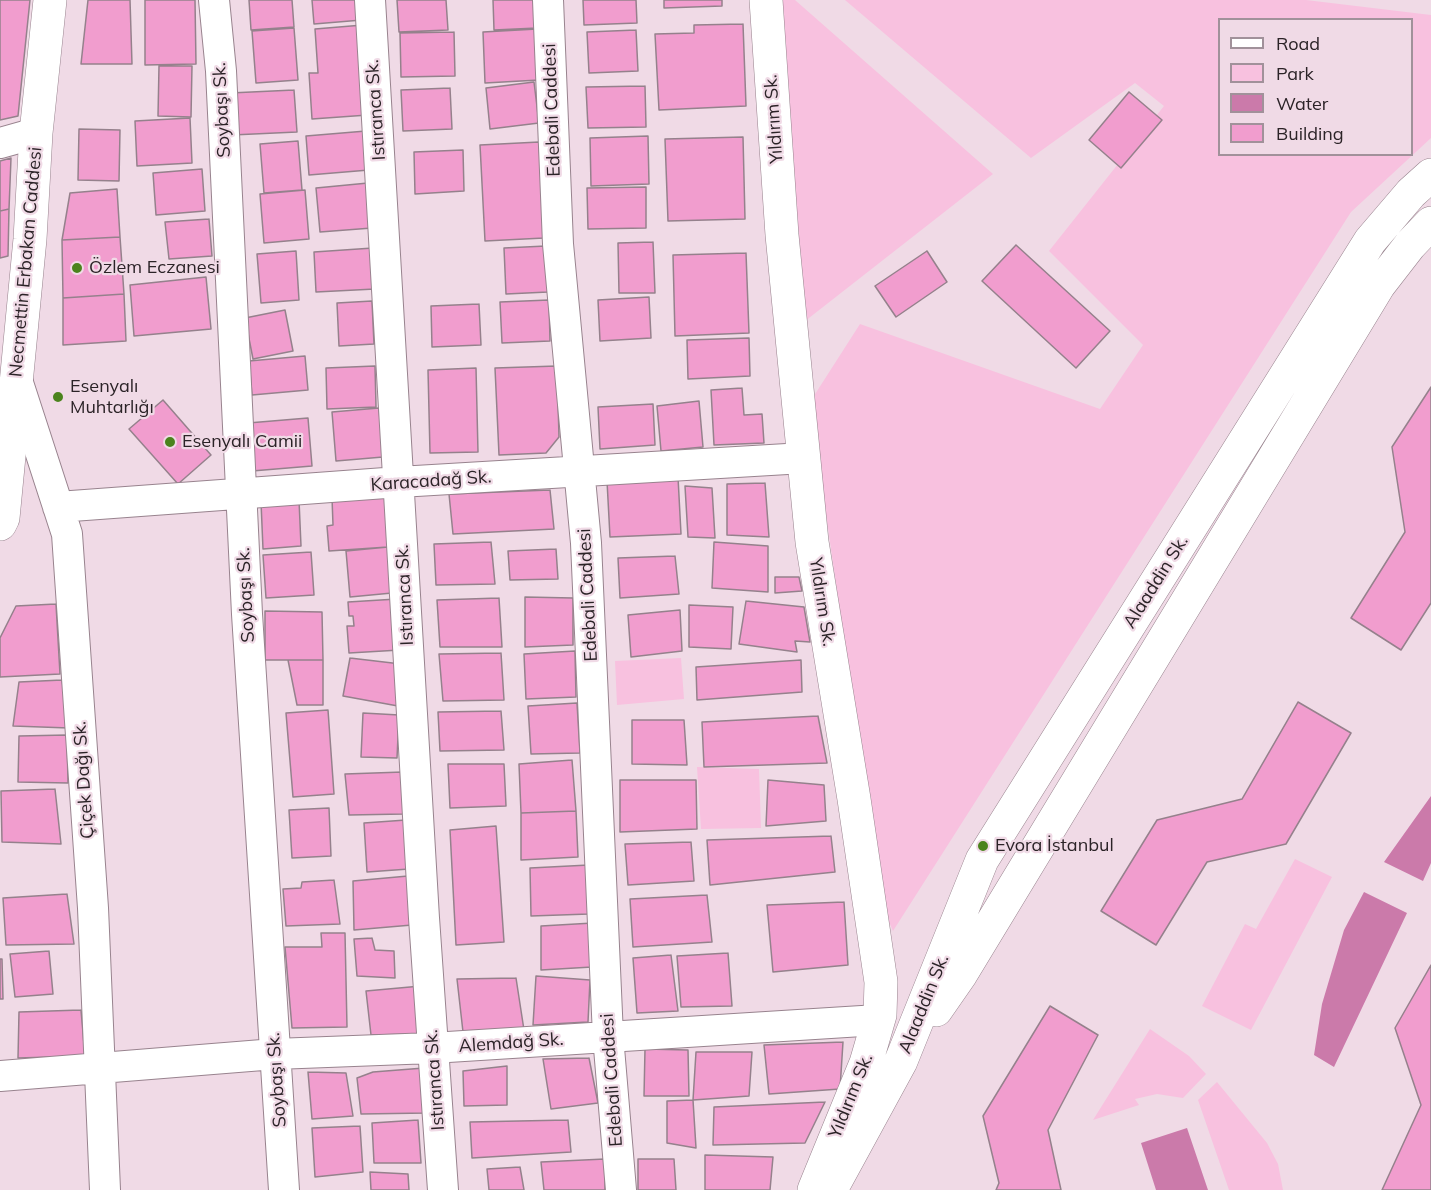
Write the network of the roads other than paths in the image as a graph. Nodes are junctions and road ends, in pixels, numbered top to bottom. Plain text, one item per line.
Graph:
1 (50, 0) edge
2 (214, 0) edge
3 (369, 0) edge
4 (548, 0) edge
5 (766, 0) edge
6 (36, 133) junction
7 (0, 143) edge
8 (1431, 174) edge
9 (1431, 223) edge
10 (16, 378) junction
11 (804, 459) junction
12 (579, 472) junction
13 (399, 482) junction
14 (241, 494) junction
15 (58, 507) junction
16 (0, 524) edge
17 (878, 1020) junction
18 (608, 1036) junction
19 (432, 1048) junction
20 (275, 1054) junction
21 (901, 1061) junction
22 (100, 1068) junction
23 (0, 1076) edge
24 (847, 1139) junction
25 (105, 1190) edge
26 (284, 1190) edge
27 (443, 1190) edge
28 (621, 1190) edge
29 (814, 1190) edge
30 (831, 1190) edge

1 - 6 street, Necmettin Erbakan Caddesi
2 - 14 street, Soybaşı Sk.
3 - 13 street, Istıranca Sk.
4 - 12 street, Edebali Caddesi
5 - 11 street, Yıldırım Sk.
6 - 7 street
6 - 10 street, Necmettin Erbakan Caddesi
8 - 21 street, Alaaddin Sk.
9 - 21 street, Alaaddin Sk.
10 - 15 street, Çiçek Dağı Sk.
10 - 16 street, Necmettin Erbakan Caddesi
11 - 12 street, Karacadağ Sk.
11 - 17 street, Yıldırım Sk.
12 - 13 street, Karacadağ Sk.
12 - 18 street, Edebali Caddesi
13 - 14 street, Karacadağ Sk.
13 - 19 street, Istıranca Sk.
14 - 15 street, Karacadağ Sk.
14 - 20 street, Soybaşı Sk.
15 - 22 street, Çiçek Dağı Sk.
17 - 18 street, Alemdağ Sk.
17 - 24 street, Yıldırım Sk.
18 - 19 street, Alemdağ Sk.
18 - 28 street, Edebali Caddesi
19 - 20 street, Alemdağ Sk.
19 - 27 street, Istıranca Sk.
20 - 22 street, Alemdağ Sk.
20 - 26 street, Soybaşı Sk.
21 - 24 street, Yıldırım Sk.
22 - 23 street, Alemdağ Sk.
22 - 25 street, Çiçek Dağı Sk.
24 - 29 street, Yıldırım Sk.
24 - 30 street, Yıldırım Sk.

